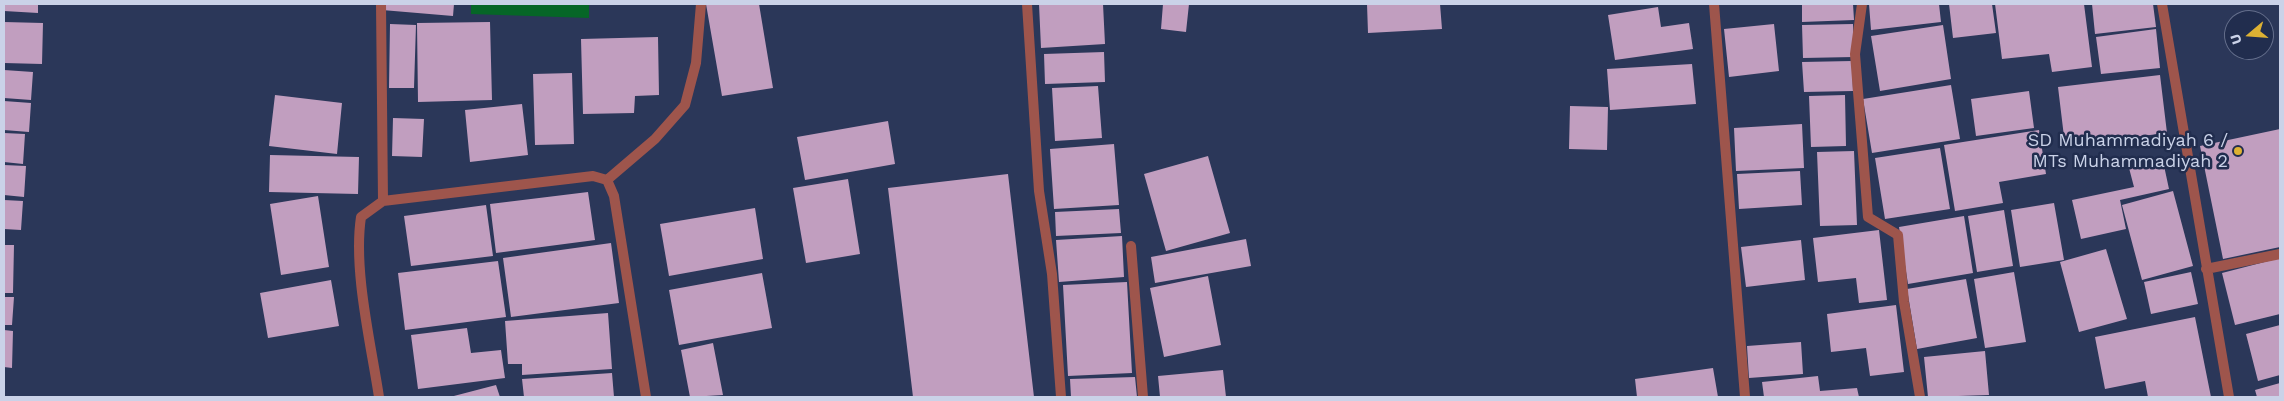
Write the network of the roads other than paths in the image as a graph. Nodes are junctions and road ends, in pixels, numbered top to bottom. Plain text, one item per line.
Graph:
1 (381, 4) edge
2 (701, 4) edge
3 (1027, 4) edge
4 (1714, 4) edge
5 (1862, 4) edge
6 (2162, 4) edge
7 (607, 180) junction
8 (383, 201) junction
9 (1131, 246) dead end
10 (2280, 254) edge
11 (2206, 269) junction
12 (379, 397) edge
13 (646, 397) edge
14 (1061, 397) edge
15 (1143, 397) edge
16 (1745, 397) edge
17 (1920, 397) edge
18 (2229, 397) edge

1 - 8 street
2 - 7 street
3 - 14 street
4 - 16 street
5 - 17 street
6 - 11 street
7 - 8 street
7 - 13 street
8 - 12 street
9 - 15 street
10 - 11 street
11 - 18 street

